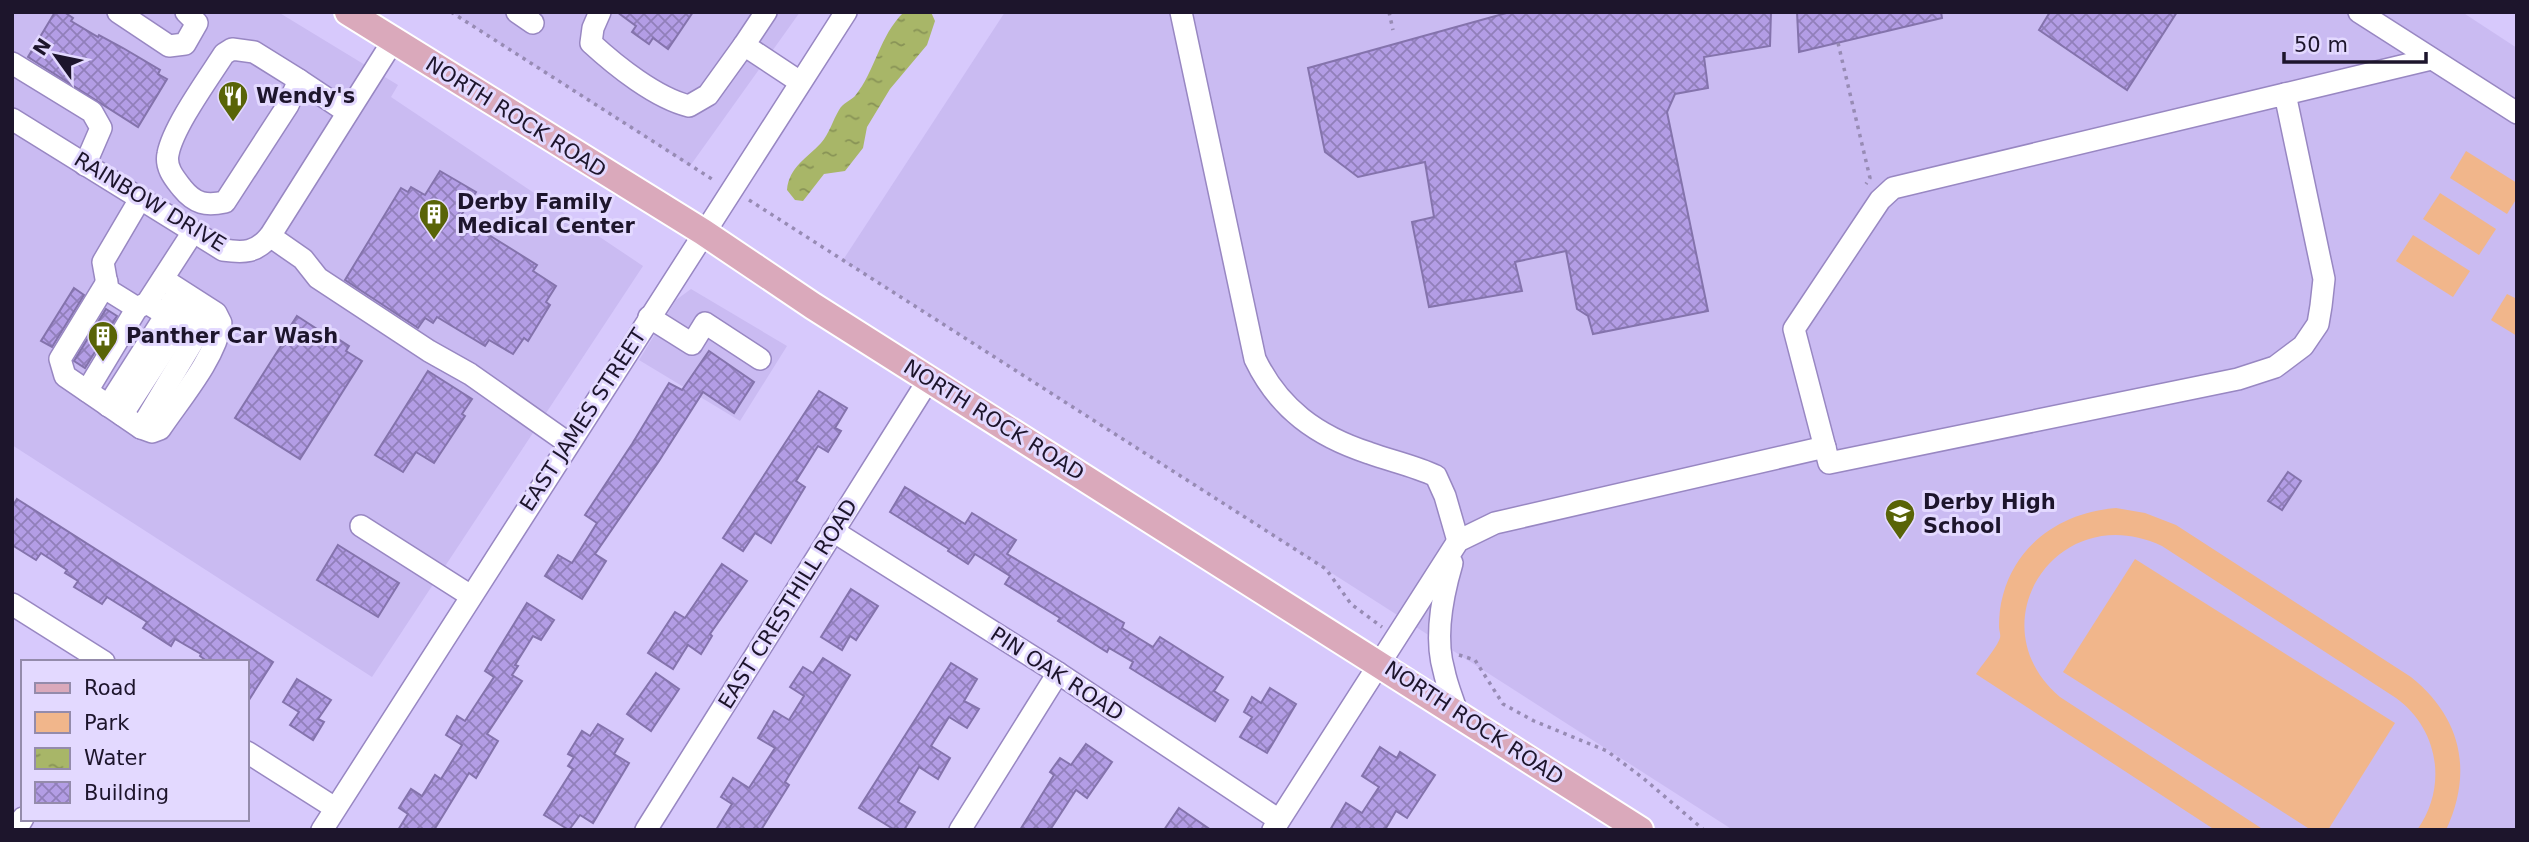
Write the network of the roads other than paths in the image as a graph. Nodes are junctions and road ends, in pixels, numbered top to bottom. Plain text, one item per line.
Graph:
1 (118, 12) edge
2 (186, 12) edge
3 (348, 12) edge
4 (766, 12) edge
5 (846, 12) edge
6 (1181, 12) edge
7 (2359, 12) edge
8 (596, 20) edge
9 (393, 41) junction
10 (744, 45) junction
11 (2431, 58) junction
12 (12, 63) edge
13 (299, 80) junction
14 (800, 82) junction
15 (2285, 94) junction
16 (347, 112) junction
17 (2517, 113) edge
18 (12, 119) edge
19 (85, 165) junction
20 (140, 199) junction
21 (191, 200) junction
22 (185, 227) junction
23 (703, 232) junction
24 (270, 236) junction
25 (107, 282) junction
26 (151, 301) junction
27 (649, 317) junction
28 (760, 359) dead end
29 (929, 379) junction
30 (99, 399) junction
31 (568, 443) junction
32 (1825, 447) junction
33 (361, 526) dead end
34 (834, 531) junction
35 (1458, 541) junction
36 (471, 596) junction
37 (12, 604) edge
38 (101, 660) edge
39 (1379, 663) junction
40 (1058, 673) junction
41 (1457, 713) junction
42 (248, 753) edge
43 (335, 808) junction
44 (1276, 825) edge
45 (321, 830) edge
46 (646, 830) edge
47 (960, 830) edge
48 (1640, 830) edge

1 - 2 street
3 - 9 main road, NORTH ROCK ROAD
4 - 10 street
5 - 14 street, EAST JAMES STREET
6 - 35 street
7 - 11 street
8 - 10 street
9 - 16 street, RAINBOW DRIVE
9 - 23 main road, NORTH ROCK ROAD
10 - 14 street
11 - 15 street
11 - 17 street
12 - 19 street
13 - 16 street
13 - 21 street
13 - 21 street
14 - 23 street, EAST JAMES STREET
15 - 32 street
15 - 32 street
16 - 24 street, RAINBOW DRIVE
18 - 19 street, RAINBOW DRIVE
19 - 20 street, RAINBOW DRIVE
20 - 22 street, RAINBOW DRIVE
20 - 25 street
21 - 22 street
22 - 24 street, RAINBOW DRIVE
22 - 26 street
23 - 27 street, EAST JAMES STREET
23 - 29 main road, NORTH ROCK ROAD
24 - 31 street
25 - 26 street
25 - 30 street
26 - 30 street
26 - 30 street
26 - 30 street
27 - 28 street
27 - 31 street, EAST JAMES STREET
29 - 34 street, EAST CRESTHILL ROAD
29 - 39 main road, NORTH ROCK ROAD
31 - 36 street, EAST JAMES STREET
32 - 35 street
33 - 36 street
34 - 40 street, PIN OAK ROAD
34 - 46 street, EAST CRESTHILL ROAD
35 - 39 street
35 - 41 street
36 - 43 street, EAST JAMES STREET
37 - 38 street
39 - 41 main road, NORTH ROCK ROAD
39 - 44 street
40 - 44 street, PIN OAK ROAD
40 - 47 street
41 - 48 main road, NORTH ROCK ROAD
42 - 43 street
43 - 45 street, EAST JAMES STREET

